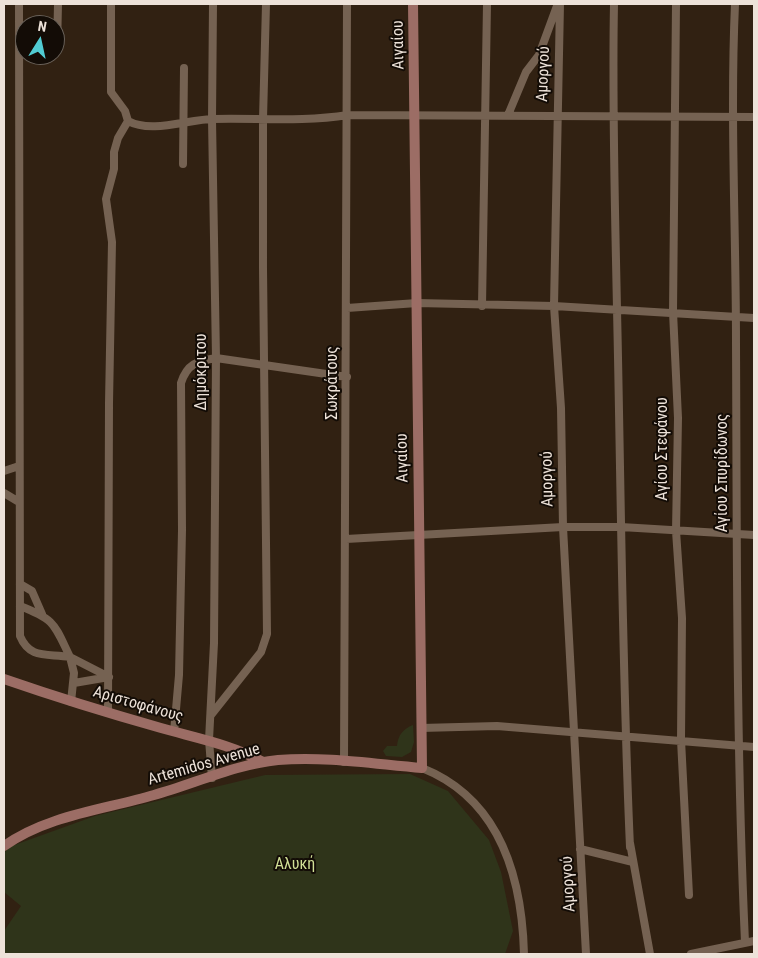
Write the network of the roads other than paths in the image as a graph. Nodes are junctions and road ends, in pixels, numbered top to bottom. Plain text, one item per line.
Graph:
1 (19, 4) edge
2 (111, 4) edge
3 (213, 4) edge
4 (266, 4) edge
5 (347, 4) edge
6 (413, 4) edge
7 (487, 4) edge
8 (559, 4) edge
9 (614, 4) edge
10 (676, 4) edge
11 (735, 4) edge
12 (184, 68) dead end
13 (348, 114) junction
14 (414, 114) junction
15 (486, 115) junction
16 (508, 115) junction
17 (557, 116) junction
18 (612, 116) junction
19 (673, 116) junction
20 (734, 117) junction
21 (754, 117) edge
22 (212, 119) junction
23 (263, 119) junction
24 (128, 121) junction
25 (183, 122) junction
26 (183, 164) dead end
27 (416, 303) junction
28 (482, 306) junction
29 (554, 306) junction
30 (347, 308) junction
31 (617, 309) junction
32 (673, 312) junction
33 (736, 317) junction
34 (754, 318) edge
35 (216, 358) junction
36 (265, 367) junction
37 (347, 377) junction
38 (19, 466) junction
39 (4, 471) edge
40 (4, 493) edge
41 (19, 502) junction
42 (563, 527) junction
43 (621, 527) junction
44 (676, 531) junction
45 (737, 535) junction
46 (754, 535) edge
47 (419, 536) junction
48 (346, 539) junction
49 (20, 584) junction
50 (20, 606) junction
51 (42, 614) junction
52 (70, 657) junction
53 (109, 677) junction
54 (4, 679) edge
55 (74, 683) junction
56 (71, 702) junction
57 (108, 713) junction
58 (211, 715) junction
59 (421, 728) junction
60 (174, 732) junction
61 (575, 734) junction
62 (627, 737) junction
63 (209, 740) junction
64 (681, 740) junction
65 (739, 745) junction
66 (754, 747) edge
67 (263, 762) junction
68 (344, 762) junction
69 (422, 768) junction
70 (212, 778) junction
71 (4, 846) edge
72 (580, 849) junction
73 (633, 862) junction
74 (689, 895) dead end
75 (754, 941) edge
76 (745, 942) junction
77 (524, 954) edge
78 (586, 954) edge
79 (650, 954) edge
80 (691, 954) edge

1 - 38 street
2 - 24 street
3 - 22 street, Δημόκριτου
4 - 23 street
5 - 13 street, Σωκράτους
6 - 14 main road, Αιγαίου
7 - 15 street
8 - 16 street
8 - 17 street, Αμοργού
9 - 18 street
10 - 19 street, Αγίου Στεφάνου
11 - 20 street, Αγίου Σπυρίδωνος
12 - 25 street
13 - 14 street
13 - 23 street
13 - 30 street, Σωκράτους
14 - 15 street
14 - 27 main road, Αιγαίου
15 - 16 street
15 - 28 street
16 - 17 street
17 - 18 street
17 - 29 street, Αμοργού
18 - 19 street
18 - 31 street
19 - 20 street
19 - 32 street, Αγίου Στεφάνου
20 - 21 street
20 - 33 street, Αγίου Σπυρίδωνος
22 - 23 street
22 - 25 street
22 - 35 street, Δημόκριτου
23 - 36 street
24 - 25 street
24 - 53 street
25 - 26 street
27 - 28 street
27 - 30 street
27 - 47 main road, Αιγαίου
28 - 29 street
29 - 31 street
29 - 42 street, Αμοργού
30 - 37 street, Σωκράτους
31 - 32 street
31 - 43 street
32 - 33 street
32 - 44 street, Αγίου Στεφάνου
33 - 34 street
33 - 45 street, Αγίου Σπυρίδωνος
35 - 36 street
35 - 58 street, Δημόκριτου
35 - 60 street
36 - 37 street
36 - 58 street
37 - 48 street, Σωκράτους
38 - 39 street
38 - 41 street
40 - 41 street
41 - 49 street
42 - 43 street
42 - 47 street
42 - 61 street, Αμοργού
43 - 44 street
43 - 62 street
44 - 45 street
44 - 64 street, Αγίου Στεφάνου
45 - 46 street
45 - 65 street, Αγίου Σπυρίδωνος
47 - 48 street
47 - 59 main road, Αιγαίου
48 - 68 street, Σωκράτους
49 - 50 street
49 - 51 street
50 - 51 street
50 - 52 street
51 - 52 street
52 - 53 street
52 - 55 street
53 - 55 street
53 - 57 street
54 - 56 main road, Αριστοφάνους
55 - 56 street
56 - 57 main road, Αριστοφάνους
57 - 60 main road, Αριστοφάνους
58 - 63 street, Δημόκριτου
59 - 61 street
59 - 69 main road, Αιγαίου
60 - 63 main road, Αριστοφάνους
61 - 62 street
61 - 72 street, Αμοργού
62 - 64 street
62 - 73 street
63 - 67 main road, Αριστοφάνους
63 - 70 street, Δημόκριτου
64 - 65 street
64 - 74 street, Αγίου Στεφάνου
65 - 66 street
65 - 76 street, Αγίου Σπυρίδωνος
67 - 68 main road, Artemidos Avenue
67 - 70 main road, Artemidos Avenue
68 - 69 main road, Artemidos Avenue
69 - 77 street
70 - 71 main road, Artemidos Avenue
72 - 73 street
72 - 78 street, Αμοργού
73 - 79 street
75 - 76 street
76 - 80 street

